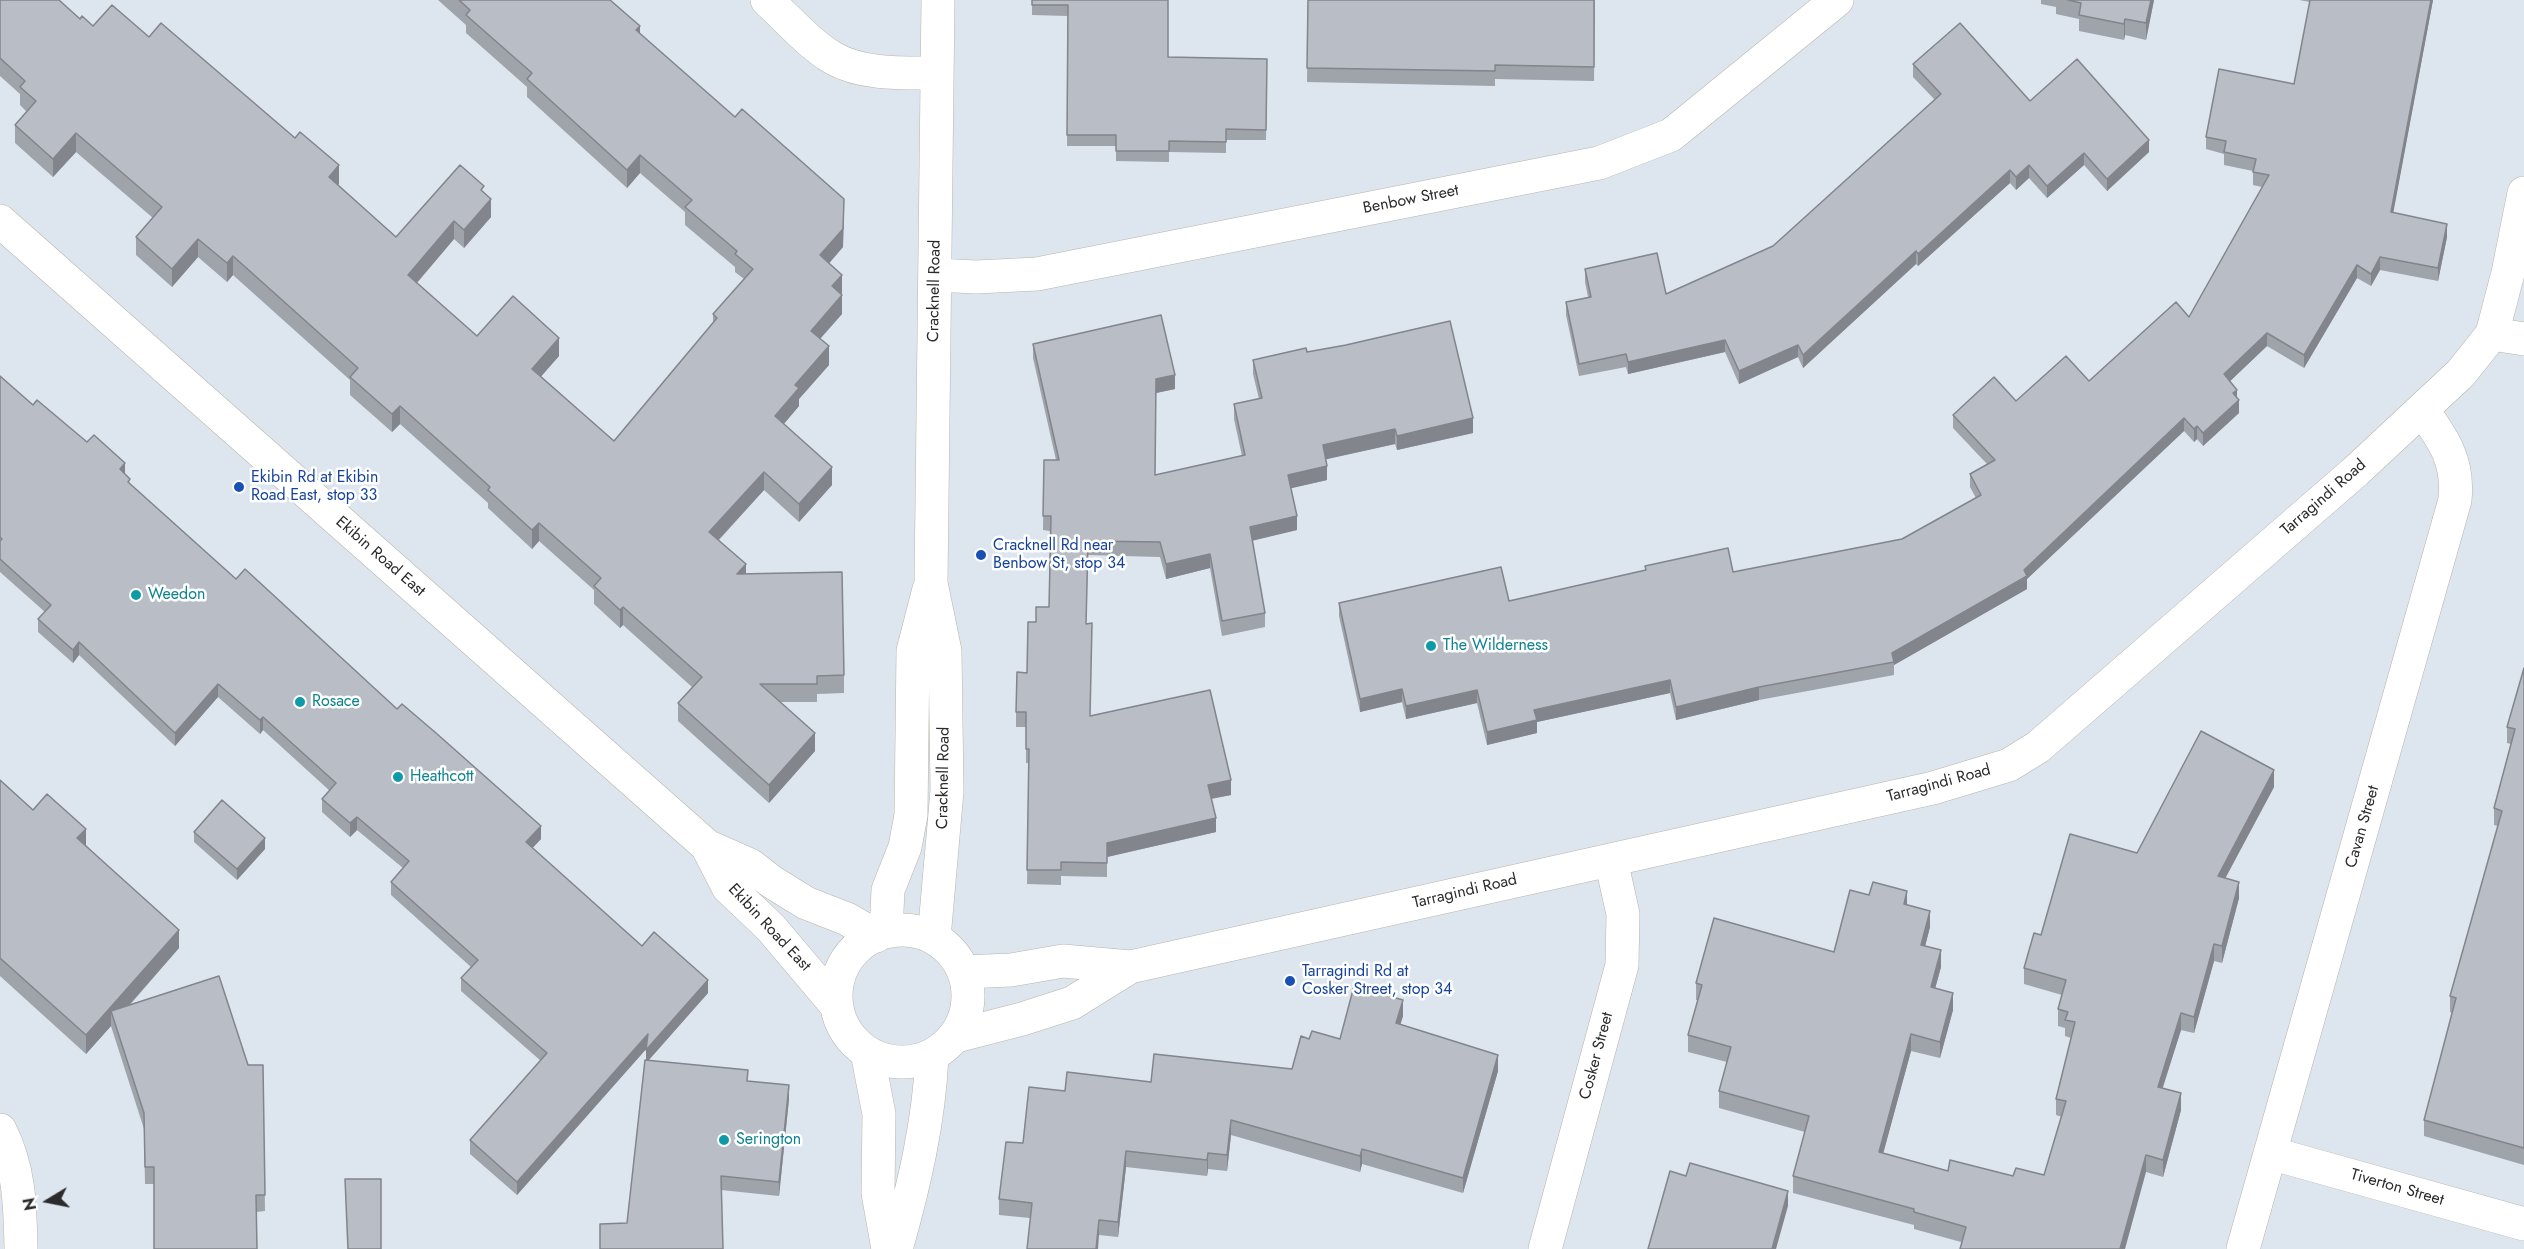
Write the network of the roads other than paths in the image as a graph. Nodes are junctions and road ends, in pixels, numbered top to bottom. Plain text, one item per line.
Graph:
1 (767, 0) edge
2 (938, 0) edge
3 (1837, 0) edge
4 (937, 74) junction
5 (2524, 193) edge
6 (0, 221) edge
7 (936, 275) junction
8 (2492, 334) junction
9 (2524, 339) edge
10 (2423, 411) junction
11 (931, 583) junction
12 (707, 846) junction
13 (1611, 860) junction
14 (881, 934) junction
15 (934, 938) junction
16 (1130, 967) junction
17 (964, 972) junction
18 (837, 1006) junction
19 (944, 1046) junction
20 (867, 1052) junction
21 (0, 1130) edge
22 (2271, 1153) junction
23 (2524, 1224) edge
24 (21, 1249) edge
25 (888, 1249) edge
26 (896, 1249) edge
27 (1545, 1249) edge
28 (2243, 1249) edge

1 - 4 street
2 - 4 street, Cracknell Road
3 - 7 street, Benbow Street
4 - 7 street, Cracknell Road
5 - 8 street, Tarragindi Road
6 - 12 street, Ekibin Road East
7 - 11 street, Cracknell Road
8 - 9 street
8 - 10 street, Tarragindi Road
10 - 13 street, Tarragindi Road
10 - 22 street, Cavan Street
11 - 14 street, Cracknell Road
11 - 15 street, Cracknell Road
12 - 14 street, Ekibin Road East
12 - 18 street, Ekibin Road East
13 - 16 street, Tarragindi Road
13 - 27 street, Cosker Street
14 - 15 street
14 - 18 street
15 - 17 street
16 - 17 street, Tarragindi Road
16 - 19 street, Tarragindi Road
17 - 19 street
18 - 20 street
19 - 20 street
19 - 26 street
20 - 25 street
21 - 24 street
22 - 23 street, Tiverton Street
22 - 28 street, Cavan Street

